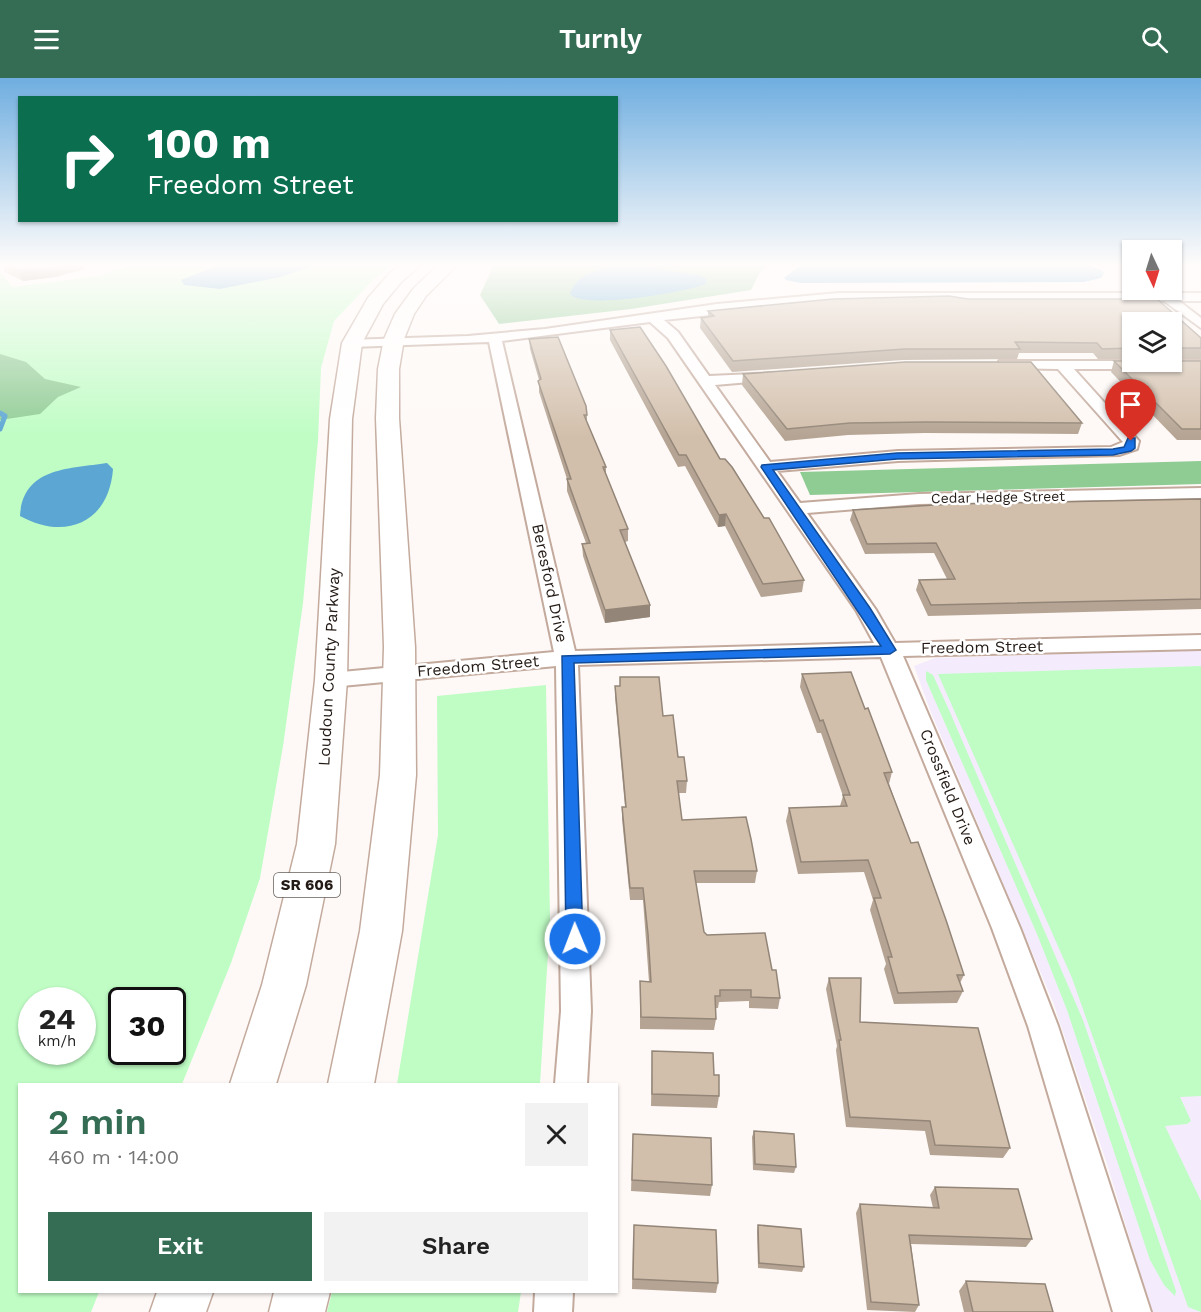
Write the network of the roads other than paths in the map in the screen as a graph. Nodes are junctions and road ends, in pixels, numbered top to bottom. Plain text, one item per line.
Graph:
1 (364, 322) edge
2 (402, 322) edge
3 (630, 322) edge
4 (658, 322) edge
5 (495, 338) junction
6 (393, 342) junction
7 (352, 343) junction
8 (992, 364) edge
9 (1062, 364) junction
10 (1201, 365) edge
11 (787, 375) edge
12 (706, 381) junction
13 (766, 467) junction
14 (1201, 493) edge
15 (795, 509) junction
16 (1201, 642) edge
17 (890, 650) junction
18 (567, 658) junction
19 (400, 673) junction
20 (331, 680) junction
21 (253, 1083) edge
22 (351, 1083) edge
23 (570, 1083) edge
24 (185, 1293) edge
25 (302, 1293) edge
26 (554, 1293) edge
27 (178, 1312) edge
28 (297, 1312) edge
29 (553, 1312) edge
30 (1132, 1312) edge

1 - 7 main road, Loudoun County Parkway / SR 606
2 - 6 main road
3 - 5 street
4 - 12 street, Crossfield Drive
5 - 6 street
5 - 18 street, Beresford Drive
6 - 7 street
6 - 19 main road
7 - 20 main road, Loudoun County Parkway / SR 606
8 - 9 street
9 - 10 street
9 - 13 street
11 - 12 street
12 - 13 street, Crossfield Drive
13 - 15 street, Crossfield Drive
14 - 15 street, Cedar Hedge Street
15 - 17 street, Crossfield Drive
16 - 17 street, Freedom Street
17 - 18 street, Freedom Street
17 - 30 street, Crossfield Drive
18 - 19 street, Freedom Street
18 - 23 street, Beresford Drive
19 - 20 street, Freedom Street
19 - 22 main road
20 - 21 main road, Loudoun County Parkway / SR 606
24 - 27 main road
25 - 28 main road
26 - 29 street

